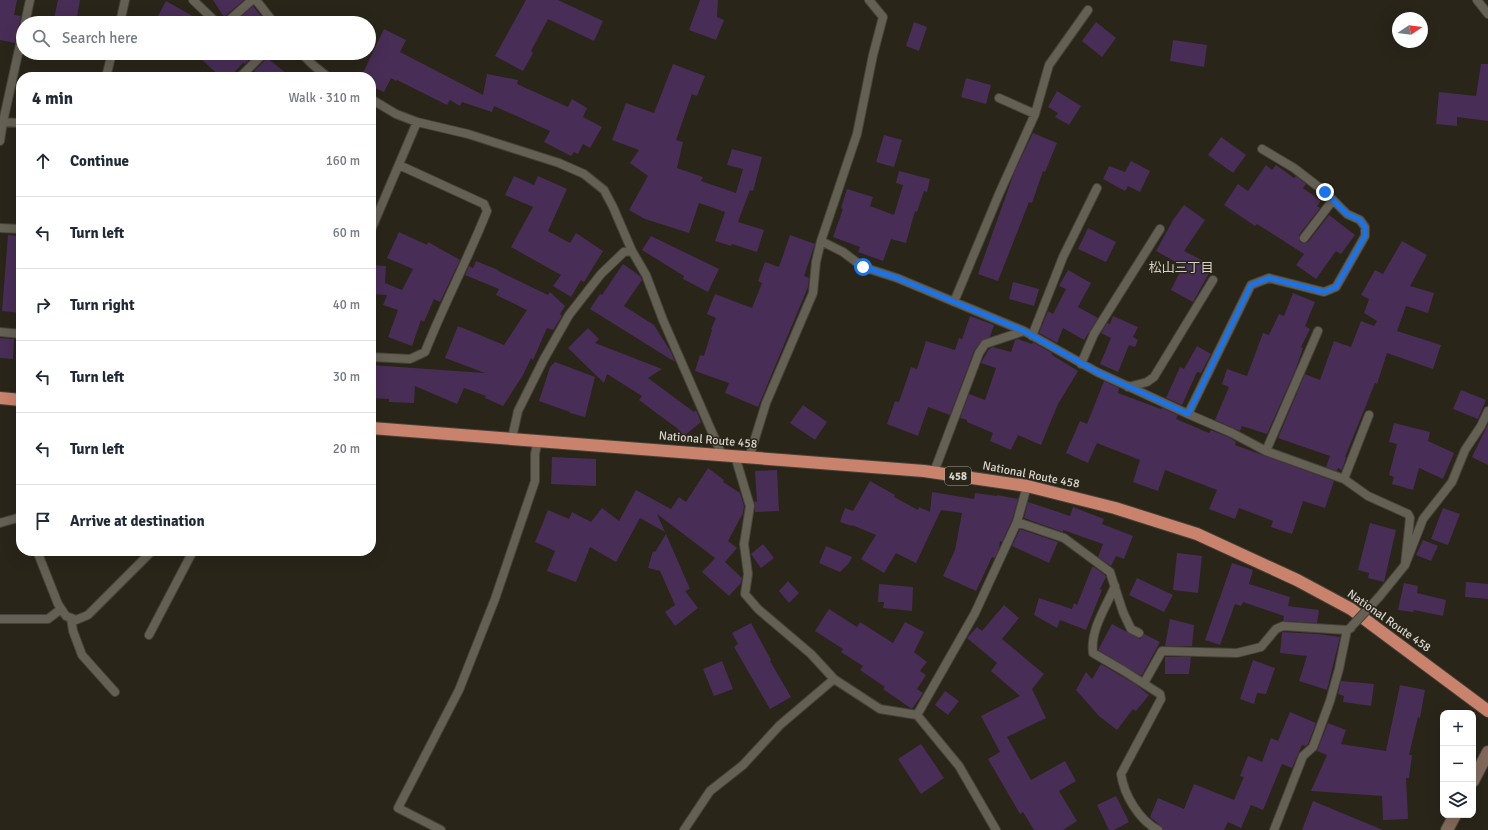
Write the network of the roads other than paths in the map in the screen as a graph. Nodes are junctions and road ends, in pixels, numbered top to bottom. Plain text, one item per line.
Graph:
1 (30, 0) edge
2 (125, 0) edge
3 (193, 0) edge
4 (252, 0) edge
5 (256, 0) edge
6 (864, 0) edge
7 (869, 0) edge
8 (1477, 0) edge
9 (1088, 10) dead end
10 (1488, 14) edge
11 (27, 16) edge
12 (122, 16) edge
13 (210, 16) edge
14 (234, 16) edge
15 (269, 16) edge
16 (17, 60) edge
17 (110, 60) edge
18 (257, 60) edge
19 (308, 60) edge
20 (107, 72) edge
21 (245, 72) edge
22 (322, 72) edge
23 (999, 98) dead end
24 (376, 102) edge
25 (1035, 114) junction
26 (3, 122) junction
27 (417, 122) junction
28 (16, 123) edge
29 (0, 140) edge
30 (1262, 149) dead end
31 (399, 165) junction
32 (1097, 188) dead end
33 (1333, 200) junction
34 (376, 218) edge
35 (0, 228) edge
36 (16, 229) edge
37 (1160, 229) dead end
38 (1304, 238) dead end
39 (821, 241) junction
40 (632, 251) junction
41 (1213, 280) dead end
42 (954, 302) junction
43 (1024, 331) junction
44 (1318, 331) dead end
45 (0, 332) edge
46 (16, 334) edge
47 (1032, 336) junction
48 (376, 357) edge
49 (1081, 364) junction
50 (1128, 386) junction
51 (0, 398) edge
52 (16, 400) edge
53 (1488, 411) edge
54 (1188, 414) junction
55 (1369, 415) dead end
56 (376, 428) edge
57 (512, 438) junction
58 (538, 440) junction
59 (1266, 451) junction
60 (722, 454) junction
61 (735, 456) junction
62 (749, 458) junction
63 (934, 472) junction
64 (1344, 479) junction
65 (1027, 486) junction
66 (16, 518) edge
67 (1017, 522) junction
68 (0, 523) edge
69 (39, 556) edge
70 (147, 556) edge
71 (190, 556) edge
72 (1405, 565) junction
73 (1115, 586) junction
74 (62, 609) junction
75 (71, 618) junction
76 (0, 619) edge
77 (1349, 629) junction
78 (1139, 633) dead end
79 (149, 635) dead end
80 (834, 679) junction
81 (1144, 683) junction
82 (115, 692) dead end
83 (1488, 710) edge
84 (917, 715) junction
85 (1488, 752) edge
86 (1476, 775) edge
87 (1453, 818) edge
88 (441, 830) edge
89 (684, 830) edge
90 (996, 830) edge
91 (1158, 830) edge
92 (1274, 830) edge
93 (1447, 830) edge

1 - 11 lane
2 - 12 lane
3 - 13 lane
4 - 14 lane
5 - 15 lane
6 - 7 lane
7 - 39 lane
8 - 10 lane
9 - 25 lane
16 - 26 lane
17 - 20 lane
18 - 21 lane
19 - 22 lane
23 - 25 lane
24 - 27 lane
25 - 42 lane
26 - 28 lane
26 - 29 lane
27 - 31 lane
27 - 40 lane
30 - 33 lane
31 - 34 lane
31 - 48 lane
32 - 47 lane
33 - 38 lane
33 - 54 lane
35 - 36 lane
37 - 49 lane
39 - 42 lane
39 - 62 lane
40 - 57 lane
40 - 60 lane
41 - 50 lane
42 - 43 lane
43 - 47 lane
43 - 63 lane
44 - 59 lane
45 - 46 lane
47 - 49 lane
49 - 50 lane
50 - 54 lane
51 - 52 highway
53 - 72 lane
54 - 59 lane
55 - 64 lane
56 - 57 highway, National Route 458 / 458
57 - 58 highway, National Route 458 / 458
58 - 60 highway, National Route 458 / 458
58 - 88 lane
59 - 64 lane
60 - 61 highway, National Route 458 / 458
61 - 62 highway, National Route 458 / 458
61 - 80 lane
62 - 63 highway, National Route 458 / 458
63 - 65 highway, National Route 458 / 458
64 - 72 lane
65 - 67 lane
65 - 83 highway, National Route 458 / 458
66 - 68 lane
67 - 73 lane
67 - 84 lane
69 - 74 lane
70 - 75 lane
71 - 79 lane
72 - 77 lane, bridge
73 - 78 lane
73 - 81 lane
74 - 75 lane
74 - 76 lane
75 - 82 lane
77 - 81 lane
77 - 92 lane
80 - 84 lane
80 - 89 lane
81 - 91 lane
84 - 90 lane
85 - 86 main road
87 - 93 main road

